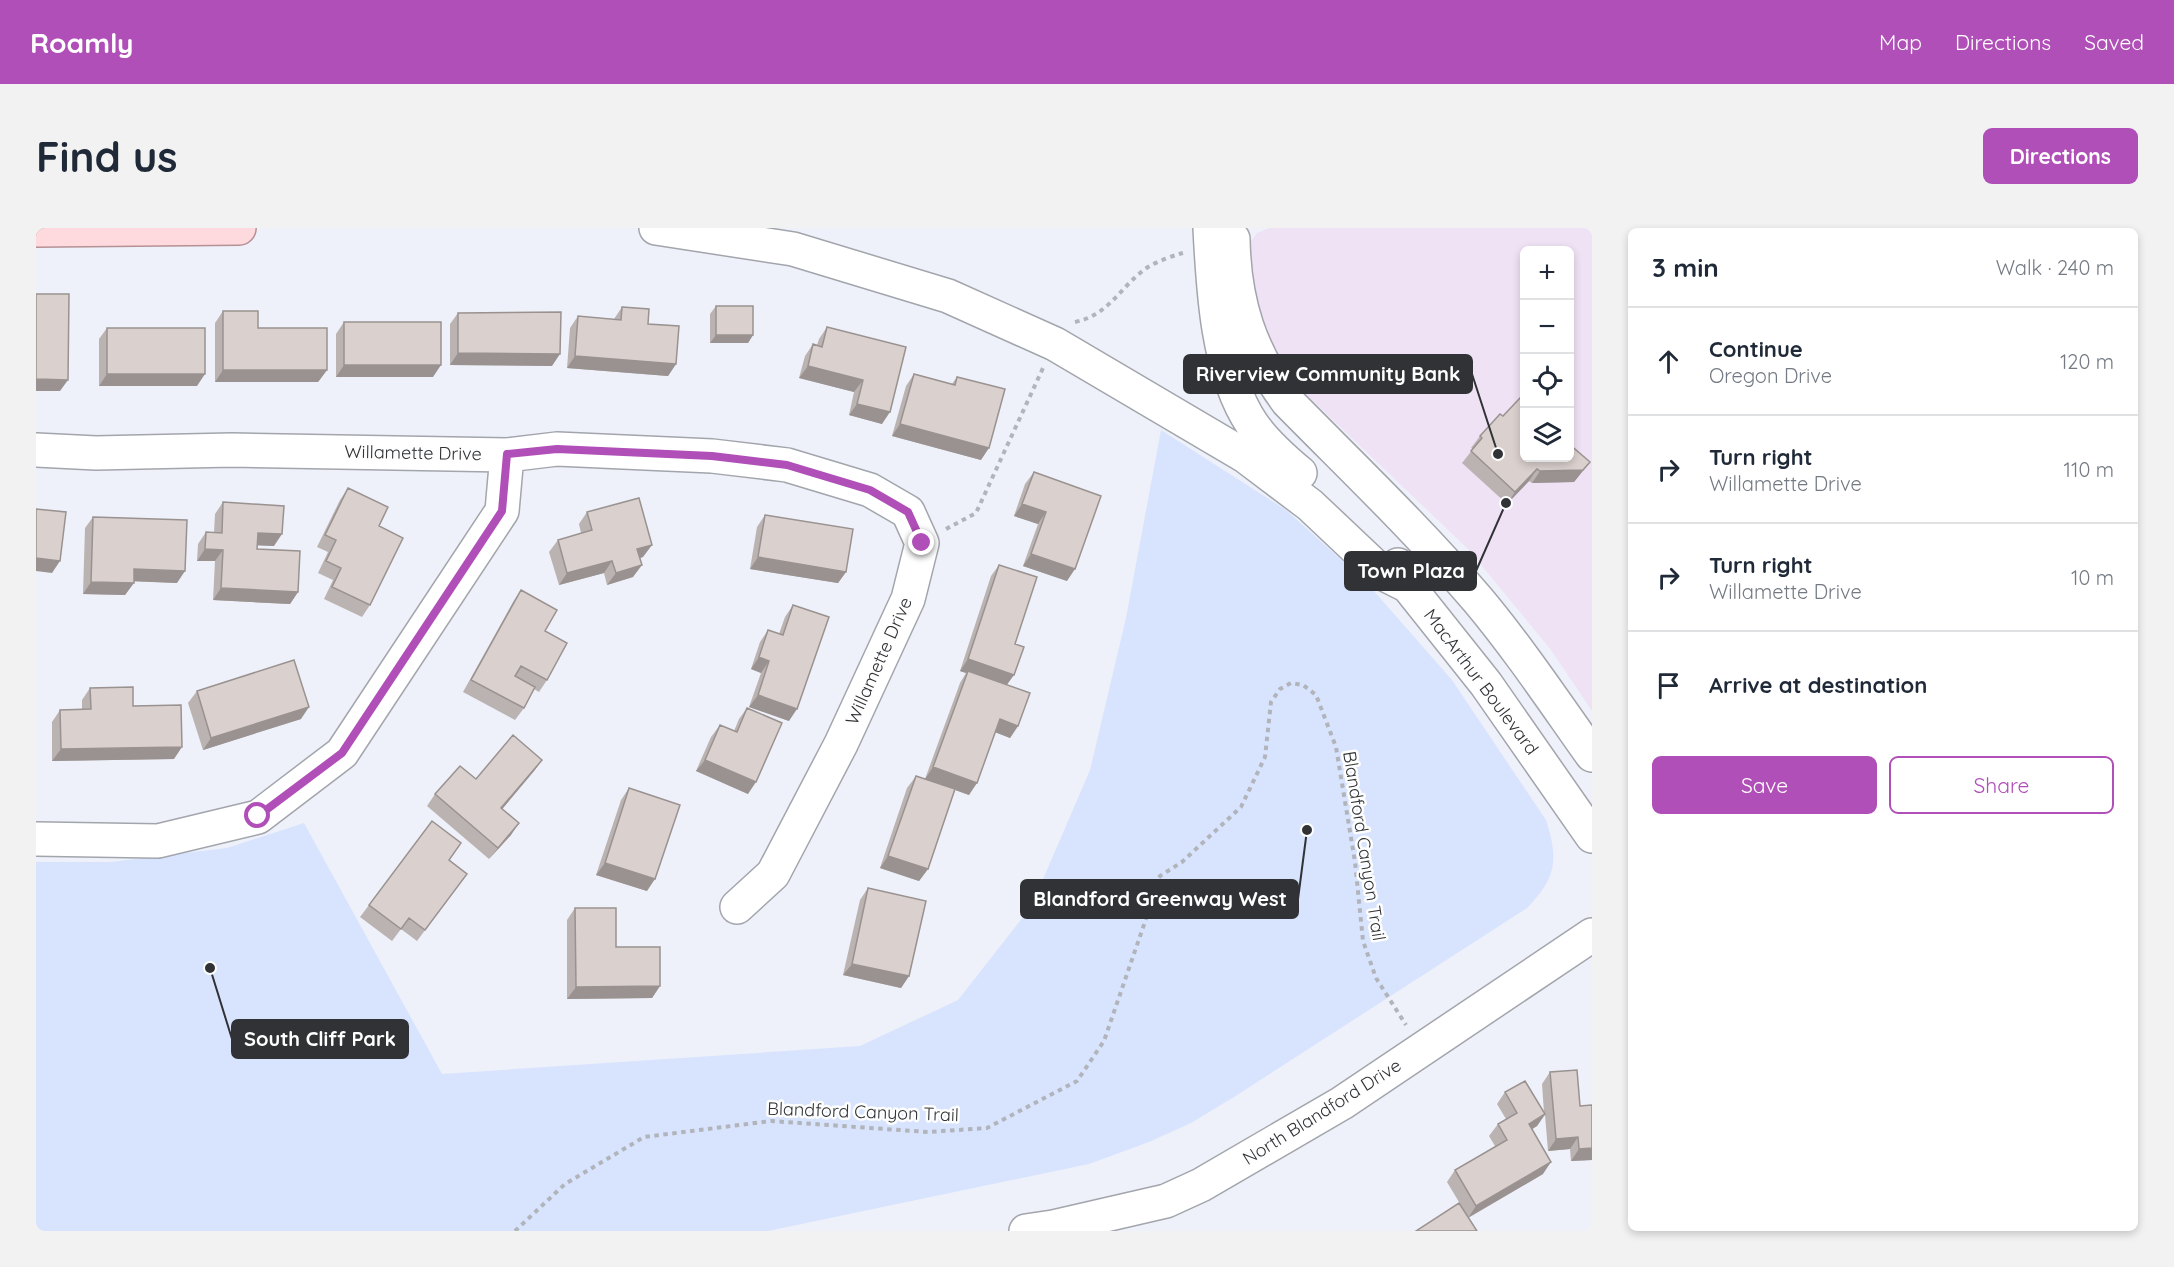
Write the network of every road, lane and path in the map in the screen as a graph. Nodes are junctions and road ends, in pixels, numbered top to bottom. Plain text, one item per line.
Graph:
1 (239, 228) edge
2 (656, 228) edge
3 (1210, 228) edge
4 (1233, 228) edge
5 (36, 230) edge
6 (36, 450) edge
7 (507, 454) junction
8 (1408, 586) junction
9 (1592, 755) edge
10 (1592, 836) edge
11 (36, 839) edge
12 (737, 907) dead end
13 (1592, 935) edge
14 (1422, 1050) junction
15 (515, 1231) edge
16 (1026, 1231) edge

1 - 5 main road
2 - 8 street
3 - 8 street, MacArthur Boulevard
4 - 9 street
6 - 7 street, Willamette Drive
7 - 11 street
7 - 12 street, Willamette Drive
8 - 10 street, MacArthur Boulevard
13 - 14 street, North Blandford Drive
14 - 15 path, Blandford Canyon Trail
14 - 16 street, North Blandford Drive

